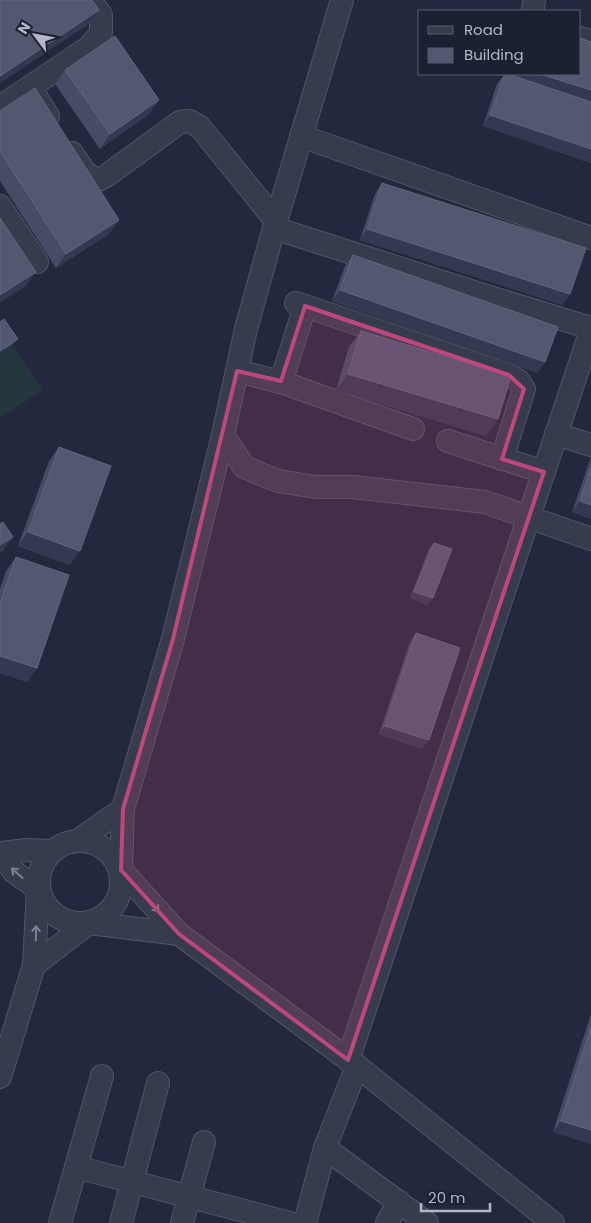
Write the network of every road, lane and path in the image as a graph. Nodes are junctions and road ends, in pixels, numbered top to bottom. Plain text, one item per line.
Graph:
1 (90, 0) edge
2 (342, 0) edge
3 (30, 87) junction
4 (0, 107) edge
5 (301, 136) junction
6 (0, 206) edge
7 (275, 224) junction
8 (591, 238) edge
9 (37, 262) dead end
10 (591, 329) edge
11 (237, 371) junction
12 (281, 382) junction
13 (413, 428) dead end
14 (556, 434) junction
15 (223, 435) junction
16 (448, 441) dead end
17 (591, 445) edge
18 (502, 458) junction
19 (544, 472) junction
20 (529, 517) junction
21 (591, 538) edge
22 (123, 809) junction
23 (80, 839) junction
24 (52, 851) junction
25 (0, 853) edge
26 (121, 870) junction
27 (38, 889) junction
28 (89, 924) junction
29 (179, 934) junction
30 (34, 965) junction
31 (352, 1063) junction
32 (102, 1076) dead end
33 (0, 1078) edge
34 (158, 1083) dead end
35 (204, 1142) dead end
36 (325, 1148) junction
37 (76, 1167) junction
38 (132, 1181) junction
39 (189, 1197) junction
40 (399, 1202) junction
41 (249, 1218) edge
42 (60, 1223) edge
43 (120, 1223) edge
44 (182, 1223) edge
45 (290, 1223) edge
46 (305, 1223) edge
47 (388, 1223) edge
48 (427, 1223) edge
49 (553, 1223) edge

1 - 3 street
2 - 5 street
3 - 4 street
3 - 7 street
5 - 7 street
5 - 8 street
6 - 9 street
7 - 10 street
7 - 11 street
10 - 14 street
11 - 12 street
11 - 15 street
12 - 13 street
12 - 18 street
14 - 17 street
14 - 19 street
15 - 20 street
15 - 22 street
16 - 18 street
18 - 19 street
19 - 20 street
20 - 21 street
20 - 31 street
22 - 23 street
22 - 26 street
23 - 24 street
23 - 26 street
24 - 25 street
24 - 27 street
27 -> 25 street
26 - 28 street
26 -> 29 street
27 - 28 street
30 -> 27 street
28 - 29 street
28 - 30 street
29 - 31 street
30 - 33 street
31 - 36 street
31 - 49 street
32 - 37 street
34 - 38 street
35 - 39 street
36 - 40 street
36 - 46 street
37 - 38 street
37 - 42 street
38 - 39 street
38 - 43 street
39 - 41 street
39 - 44 street
40 - 47 street
40 - 48 street
41 - 45 street

